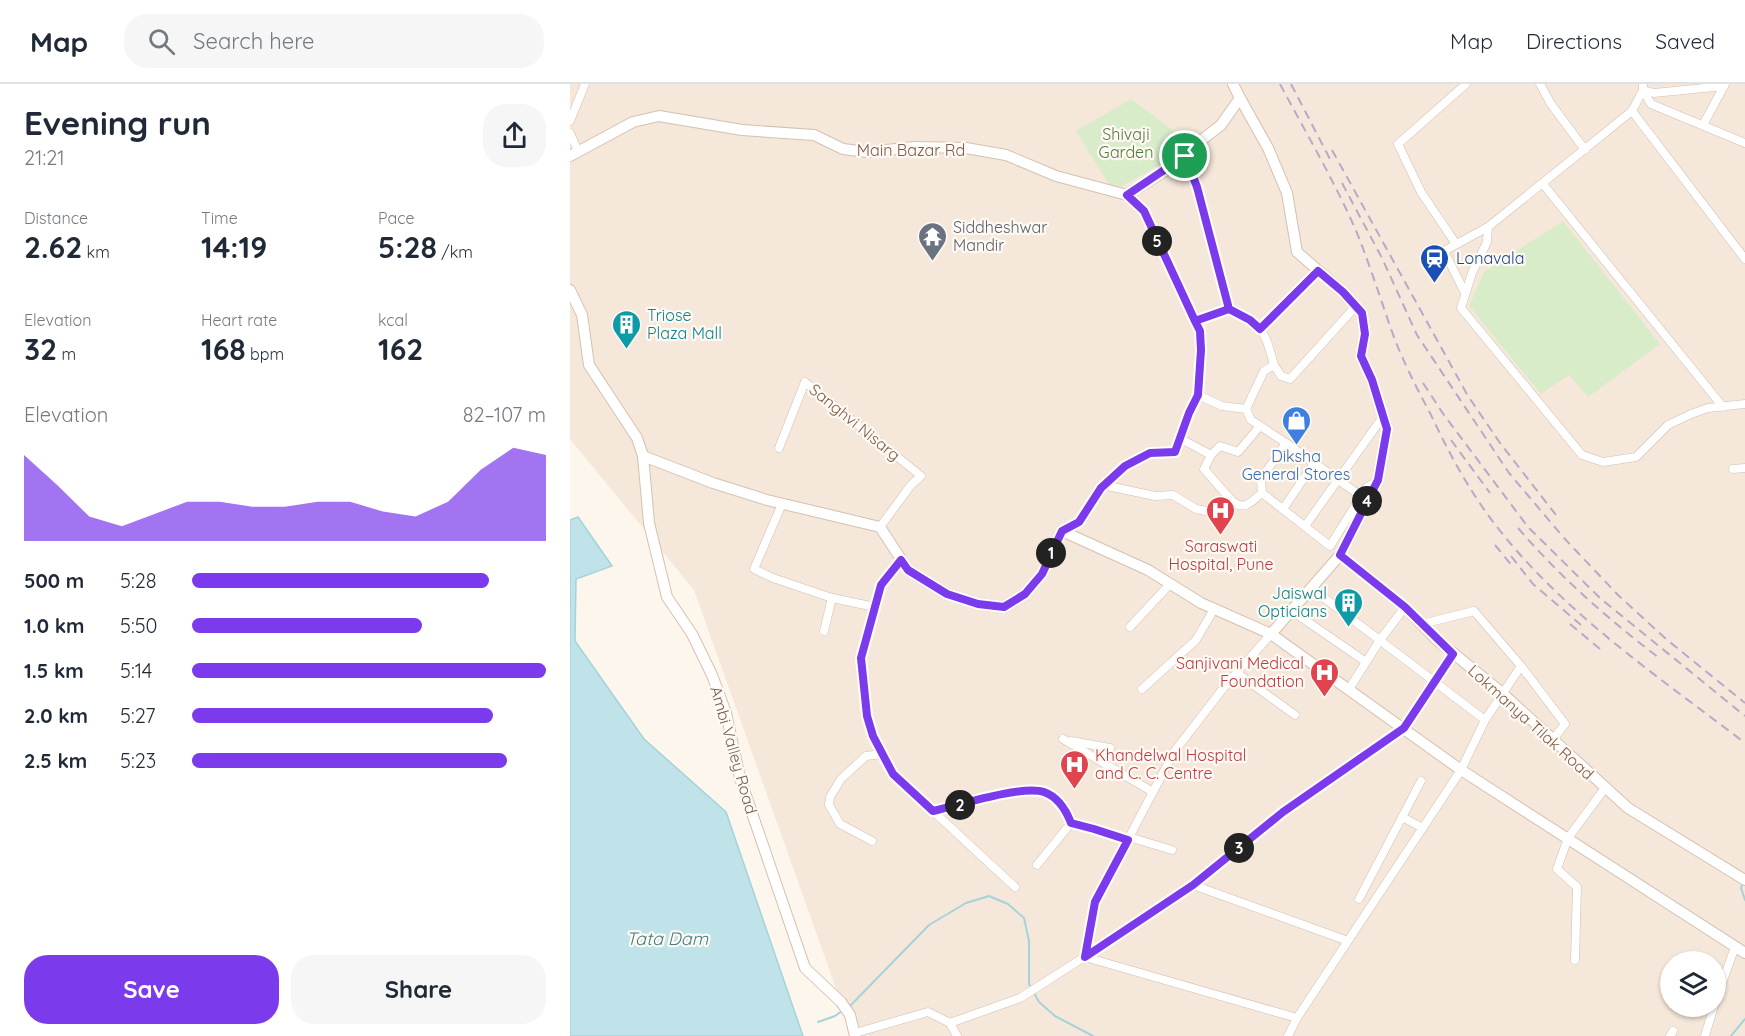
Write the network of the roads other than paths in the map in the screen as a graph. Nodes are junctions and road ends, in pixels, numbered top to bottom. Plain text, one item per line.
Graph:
1 (585, 84) edge
2 (1233, 84) edge
3 (1466, 84) edge
4 (1540, 84) edge
5 (1724, 85) edge
6 (1643, 87) edge
7 (1240, 98) junction
8 (1632, 111) junction
9 (570, 121) edge
10 (1703, 125) junction
11 (570, 133) edge
12 (1745, 143) edge
13 (1585, 150) junction
14 (574, 154) edge
15 (1185, 156) junction
16 (1543, 184) junction
17 (1127, 195) junction
18 (1488, 227) junction
19 (1456, 244) junction
20 (1745, 259) edge
21 (1318, 271) junction
22 (570, 290) edge
23 (1466, 293) junction
24 (1356, 306) junction
25 (1229, 309) junction
26 (1195, 321) junction
27 (1260, 329) junction
28 (1275, 365) junction
29 (1198, 395) junction
30 (1745, 404) edge
31 (1723, 407) junction
32 (1246, 409) junction
33 (1382, 418) junction
34 (1260, 426) junction
35 (1181, 439) junction
36 (1286, 443) junction
37 (780, 448) dead end
38 (1211, 455) junction
39 (643, 456) junction
40 (1314, 463) junction
41 (1745, 468) edge
42 (1733, 469) dead end
43 (1337, 480) junction
44 (1378, 480) junction
45 (1103, 485) junction
46 (1262, 493) junction
47 (1361, 496) junction
48 (1233, 502) junction
49 (782, 504) junction
50 (1283, 509) junction
51 (1305, 526) junction
52 (880, 527) junction
53 (1062, 531) junction
54 (1330, 546) junction
55 (1340, 555) junction
56 (901, 560) junction
57 (1170, 584) junction
58 (1311, 588) junction
59 (832, 598) junction
60 (875, 607) junction
61 (1405, 607) junction
62 (1214, 609) junction
63 (1292, 611) junction
64 (1422, 624) junction
65 (1130, 627) dead end
66 (824, 632) dead end
67 (1271, 634) junction
68 (1380, 640) junction
69 (1453, 654) junction
70 (1366, 662) junction
71 (1521, 666) junction
72 (1237, 673) junction
73 (1435, 681) junction
74 (1142, 689) dead end
75 (1349, 689) junction
76 (1502, 693) junction
77 (1295, 715) dead end
78 (1485, 720) junction
79 (1404, 728) junction
80 (1553, 740) junction
81 (882, 754) junction
82 (1105, 764) junction
83 (1461, 770) junction
84 (1421, 781) dead end
85 (1605, 788) junction
86 (1153, 792) junction
87 (933, 811) junction
88 (1402, 818) junction
89 (1071, 823) junction
90 (1423, 828) junction
91 (1568, 838) junction
92 (1128, 839) junction
93 (872, 841) dead end
94 (1173, 850) dead end
95 (1037, 865) dead end
96 (1745, 880) edge
97 (1193, 885) junction
98 (1015, 887) dead end
99 (1359, 899) dead end
100 (1348, 941) junction
101 (1735, 946) junction
102 (1745, 953) edge
103 (1085, 957) junction
104 (1575, 960) dead end
105 (1726, 972) edge
106 (1711, 1017) edge
107 (1297, 1018) junction
108 (950, 1023) junction
109 (855, 1034) edge
110 (957, 1036) edge
111 (1288, 1036) edge
112 (1705, 1036) edge

1 - 9 street
2 - 7 main road
3 - 19 street
4 - 13 street
5 - 6 street
5 - 10 street
6 - 8 street
6 - 10 street
7 - 15 main road
7 - 21 main road
8 - 13 street
8 - 20 street
10 - 12 street
11 - 14 street
13 - 16 street
14 - 17 main road, Main Bazar Rd
15 - 17 main road
15 - 25 street
16 - 18 street
16 - 31 street
17 - 26 street
18 - 19 street
18 - 23 street
19 - 23 street
21 - 24 main road
21 - 27 street
22 - 39 main road, Ambi Valley Road
23 - 31 street
24 - 28 street
24 - 33 main road
25 - 26 street
25 - 27 street
26 - 29 street
27 - 28 street
28 - 32 street
29 - 32 street
29 - 35 street
30 - 31 street
32 - 34 street
33 - 43 street
33 - 44 main road
34 - 36 street
34 - 38 street
35 - 38 street
35 - 45 street
36 - 40 street
36 - 46 street
37 - 52 street, Sanghvi Nisarg
38 - 48 street
39 - 49 main road
39 - 109 main road, Ambi Valley Road
40 - 43 street
40 - 50 street
41 - 42 street
43 - 47 street
43 - 51 street
44 - 47 street
44 - 55 main road
45 - 48 street
45 - 53 street
46 - 48 street
46 - 50 street, Lokmanya Tilak Road
47 - 54 street
49 - 52 main road
49 - 59 street
50 - 51 street, Lokmanya Tilak Road
51 - 54 street, Lokmanya Tilak Road
52 - 56 main road
53 - 56 main road
53 - 57 main road
54 - 55 street, Lokmanya Tilak Road
55 - 58 main road
55 - 61 main road, Lokmanya Tilak Road
56 - 60 street
57 - 62 main road
57 - 65 street
58 - 63 main road
58 - 68 street
59 - 60 street
59 - 66 street
60 - 81 street
61 - 64 main road, Lokmanya Tilak Road
61 - 68 street
62 - 67 main road
62 - 74 street
63 - 67 main road
63 - 70 street
64 - 69 main road, Lokmanya Tilak Road
64 - 71 street
67 - 72 street
67 - 75 main road
68 - 70 street
68 - 73 street
69 - 73 street
69 - 76 main road, Lokmanya Tilak Road
70 - 75 street
71 - 76 street
71 - 80 street
72 - 77 street
72 - 86 street
73 - 78 street
73 - 79 street
75 - 79 main road
76 - 78 street
76 - 80 main road, Lokmanya Tilak Road
78 - 83 street
79 - 83 main road
79 - 97 street
80 - 85 main road, Lokmanya Tilak Road
81 - 87 street
81 - 93 street
82 - 82 street
82 - 86 street
83 - 90 street
83 - 91 main road
84 - 88 street
85 - 91 street
85 - 96 main road, Lokmanya Tilak Road
86 - 92 street
87 - 89 street
87 - 98 street
88 - 90 street
88 - 99 street
89 - 92 street
89 - 95 street
90 - 100 street
91 - 101 main road
91 - 104 street
92 - 94 street
92 - 103 street
97 - 100 street
97 - 103 street
100 - 107 street
101 - 102 main road
101 - 105 street
103 - 107 street
103 - 108 street
106 - 112 street
107 - 111 street
108 - 109 street
108 - 110 street

